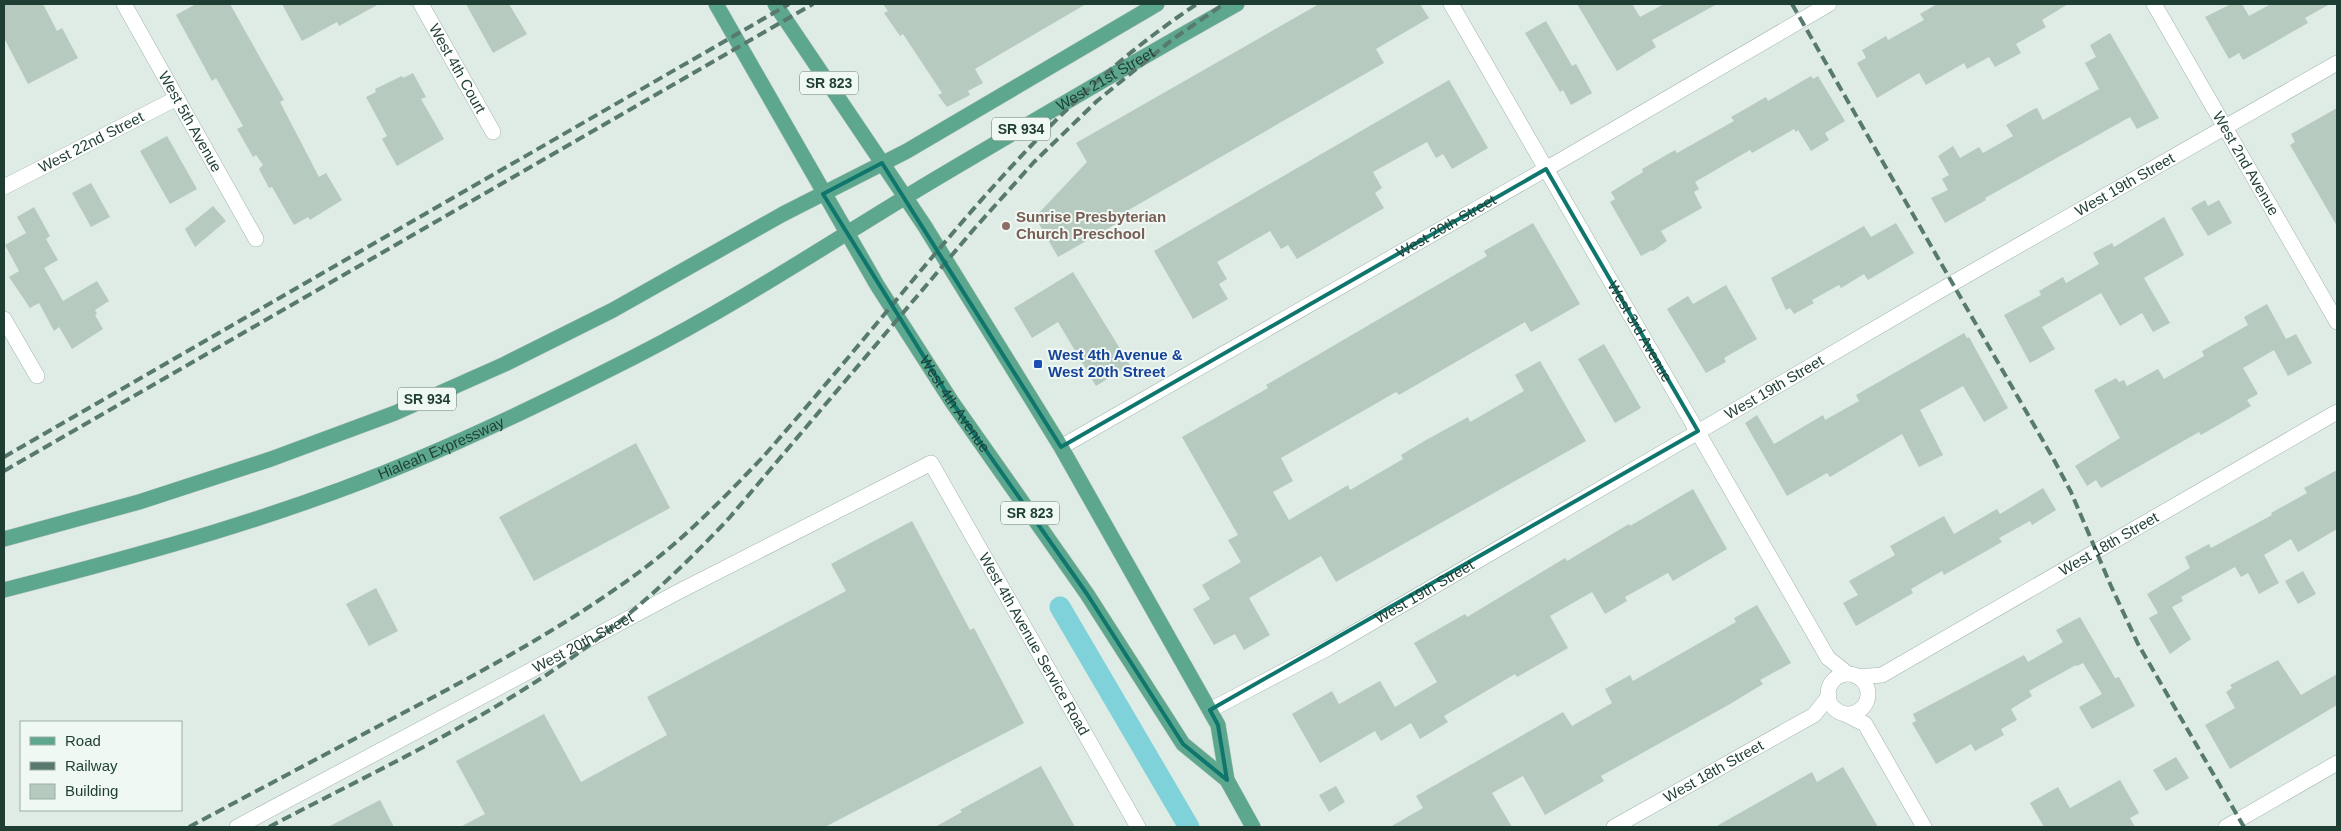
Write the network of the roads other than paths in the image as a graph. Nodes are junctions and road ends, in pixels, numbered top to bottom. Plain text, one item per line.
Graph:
1 (124, 4) edge
2 (421, 4) edge
3 (716, 4) edge
4 (775, 4) edge
5 (1156, 4) edge
6 (1238, 4) edge
7 (1451, 4) edge
8 (1829, 4) edge
9 (2154, 4) edge
10 (2337, 63) edge
11 (177, 98) junction
12 (2224, 128) junction
13 (493, 132) dead end
14 (882, 163) junction
15 (1546, 169) junction
16 (4, 188) edge
17 (824, 194) junction
18 (906, 198) junction
19 (847, 234) junction
20 (256, 239) dead end
21 (4, 319) edge
22 (2337, 322) edge
23 (37, 376) dead end
24 (2337, 412) edge
25 (1698, 431) junction
26 (1061, 447) junction
27 (931, 463) joint
28 (4, 539) edge
29 (4, 590) edge
30 (1828, 658) junction
31 (1882, 675) junction
32 (1853, 676) junction
33 (1830, 690) junction
34 (1867, 700) junction
35 (1210, 710) junction
36 (1842, 713) junction
37 (1814, 715) junction
38 (1865, 724) junction
39 (2337, 763) edge
40 (1227, 780) junction
41 (237, 827) edge
42 (1138, 827) edge
43 (1253, 827) edge
44 (1614, 827) edge
45 (1924, 827) edge
46 (2226, 827) edge

1 - 11 street, West 5th Avenue
2 - 13 street, West 4th Court
3 - 17 main road, West 4th Avenue / SR 823
4 - 14 main road, West 4th Avenue / SR 823
5 - 14 main road, SR 934
6 - 18 main road, West 21st Street / SR 934
7 - 15 street, West 3rd Avenue
8 - 15 street, West 20th Street
9 - 12 street, West 2nd Avenue
10 - 12 street, West 19th Street
11 - 16 street, West 22nd Street
11 - 20 street, West 5th Avenue
12 - 22 street, West 2nd Avenue
12 - 25 street, West 19th Street
14 - 17 main road, SR 934
14 - 18 main road, West 4th Avenue / SR 823
15 - 25 street, West 3rd Avenue
15 - 26 street, West 20th Street
17 - 19 main road, West 4th Avenue / SR 823
17 - 28 main road, SR 934
18 - 19 main road, West 21st Street / SR 934
18 - 26 main road, West 4th Avenue / SR 823
19 - 29 main road, Hialeah Expressway / SR 934
19 - 40 main road, West 4th Avenue / SR 823
21 - 23 street
24 - 31 street, West 18th Street
25 - 30 street, West 3rd Avenue
25 - 35 street, West 19th Street
26 - 35 main road, West 4th Avenue / SR 823
27 - 41 street, West 20th Street
27 - 42 street, West 4th Avenue Service Road
30 - 32 street, West 3rd Avenue
30 - 33 street, West 3rd Avenue
31 - 32 street, West 18th Street
31 - 34 street, West 18th Street
32 - 33 street
32 - 34 street
33 - 36 street
33 - 37 street, West 18th Street
34 - 36 street
34 - 38 street
35 - 40 main road, West 4th Avenue / SR 823
36 - 37 street, West 18th Street
36 - 38 street
37 - 44 street, West 18th Street
38 - 45 street
39 - 46 street
40 - 43 main road, West 4th Avenue / SR 823

